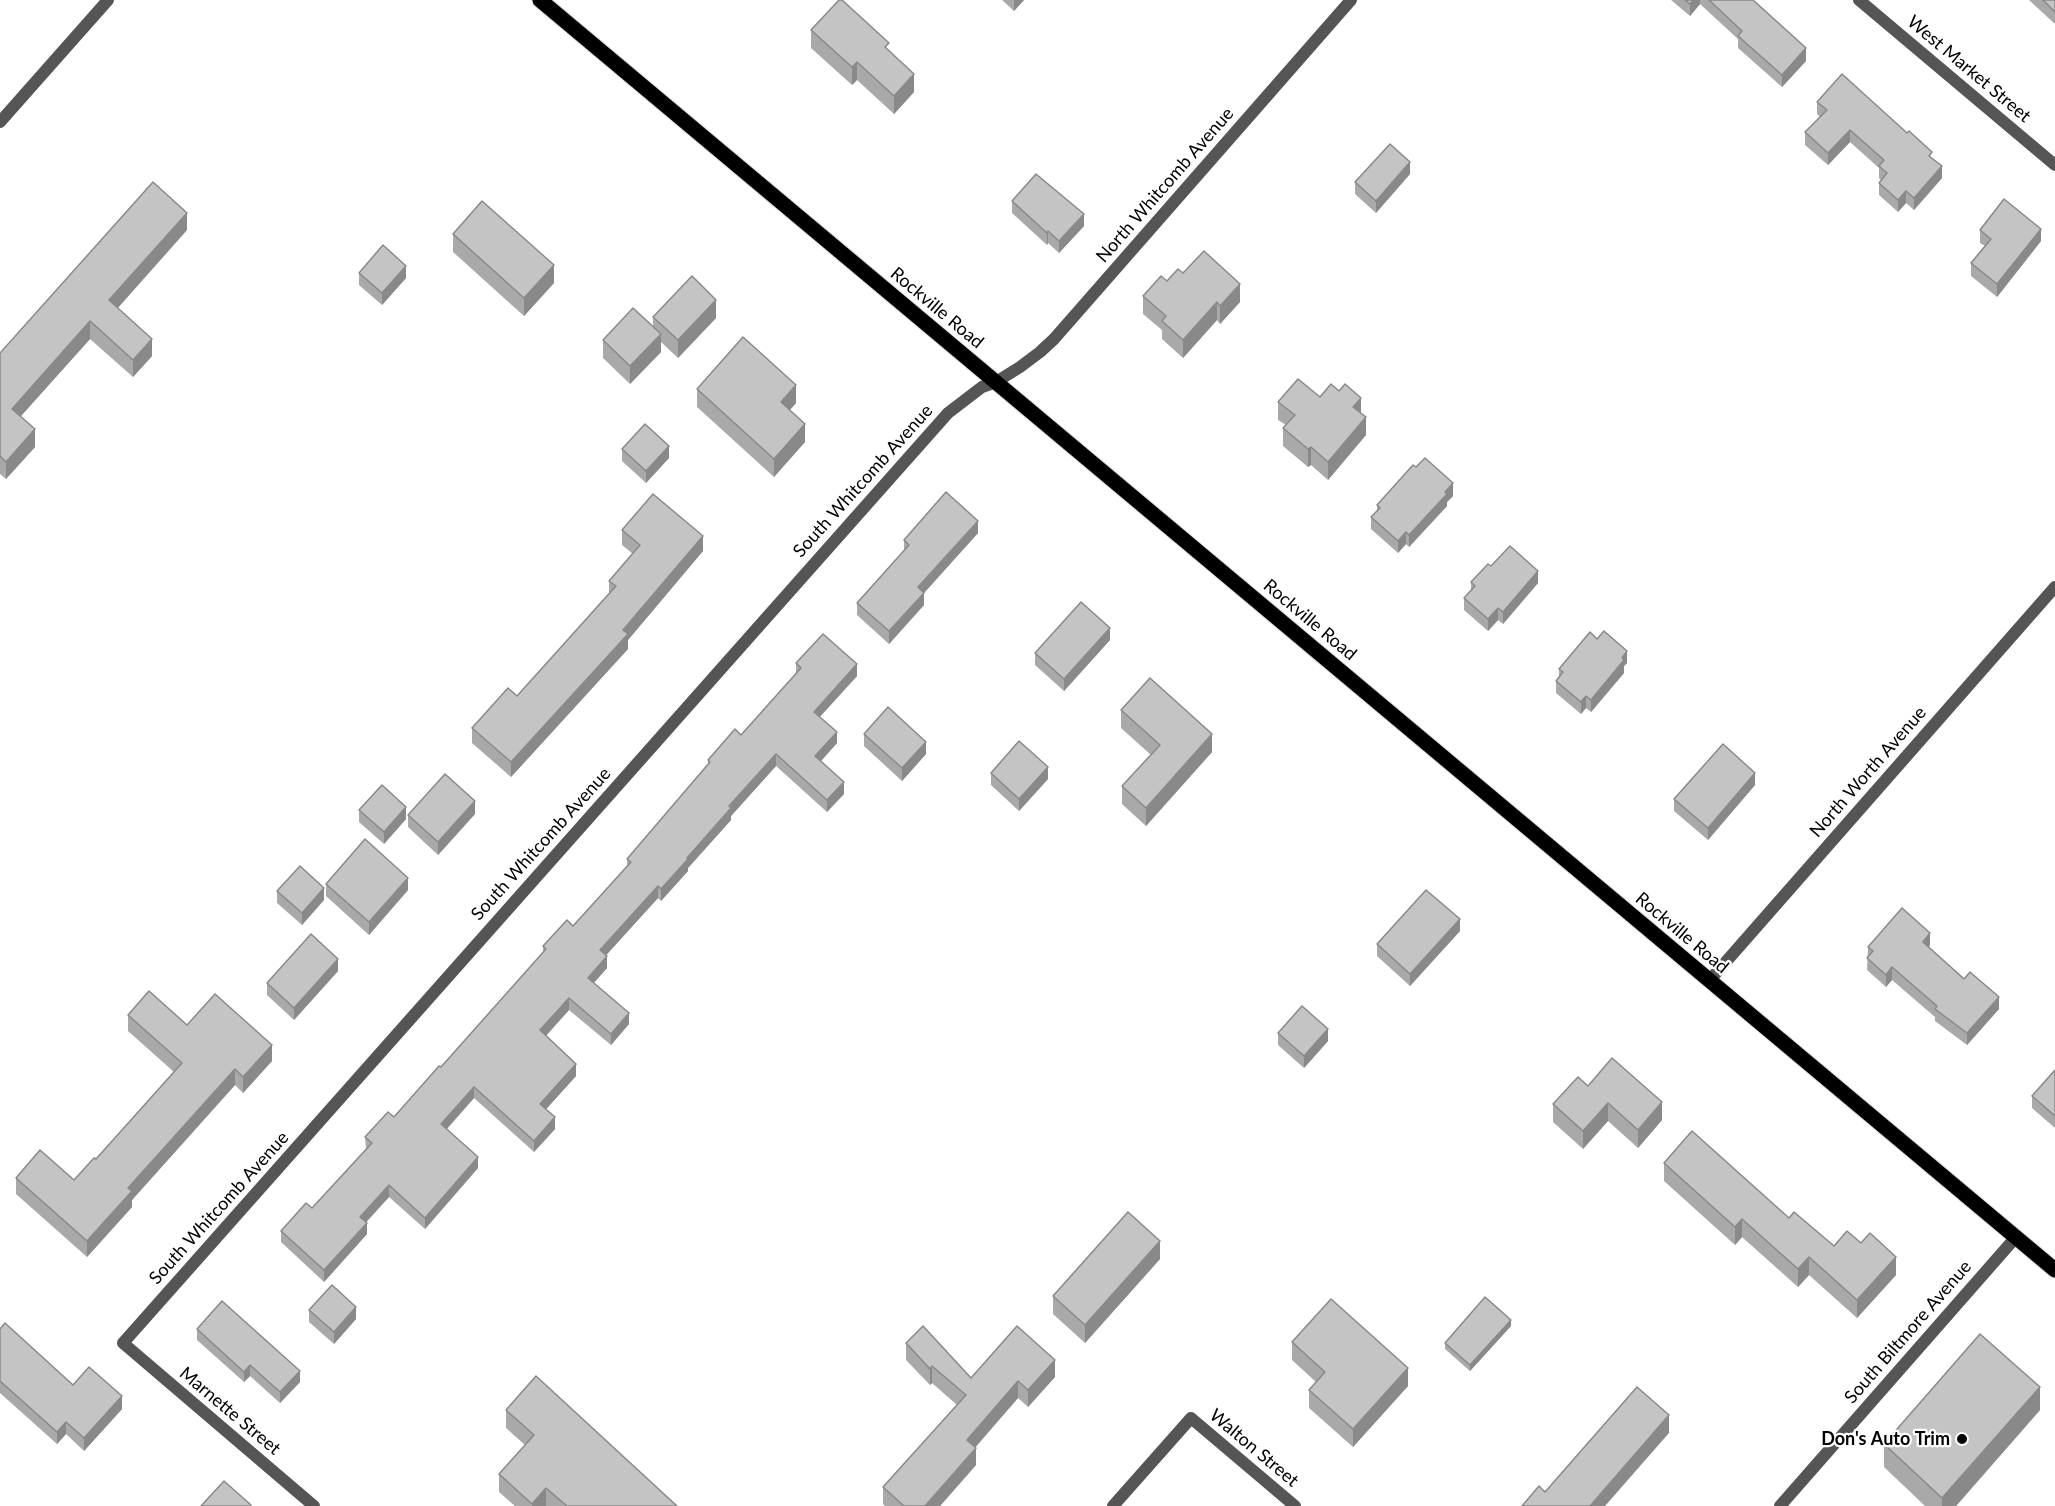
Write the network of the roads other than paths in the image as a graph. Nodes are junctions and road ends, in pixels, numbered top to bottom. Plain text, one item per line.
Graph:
1 (108, 0) edge
2 (540, 0) edge
3 (1351, 0) edge
4 (1859, 0) edge
5 (0, 122) edge
6 (2055, 165) edge
7 (996, 382) junction
8 (2055, 587) edge
9 (1709, 981) junction
10 (2016, 1237) junction
11 (2055, 1270) edge
12 (123, 1343) joint
13 (314, 1506) edge
14 (1113, 1506) edge
15 (1295, 1506) edge
16 (1780, 1506) edge

1 - 5 street
2 - 7 main road, Rockville Road
3 - 7 street, North Whitcomb Avenue
4 - 6 street, West Market Street
7 - 9 main road, Rockville Road
7 - 12 street, South Whitcomb Avenue
8 - 9 street, North Worth Avenue
9 - 10 main road, Rockville Road
10 - 11 main road, Rockville Road
10 - 16 street, South Biltmore Avenue
12 - 13 street, Marnette Street
14 - 15 street, Walton Street

